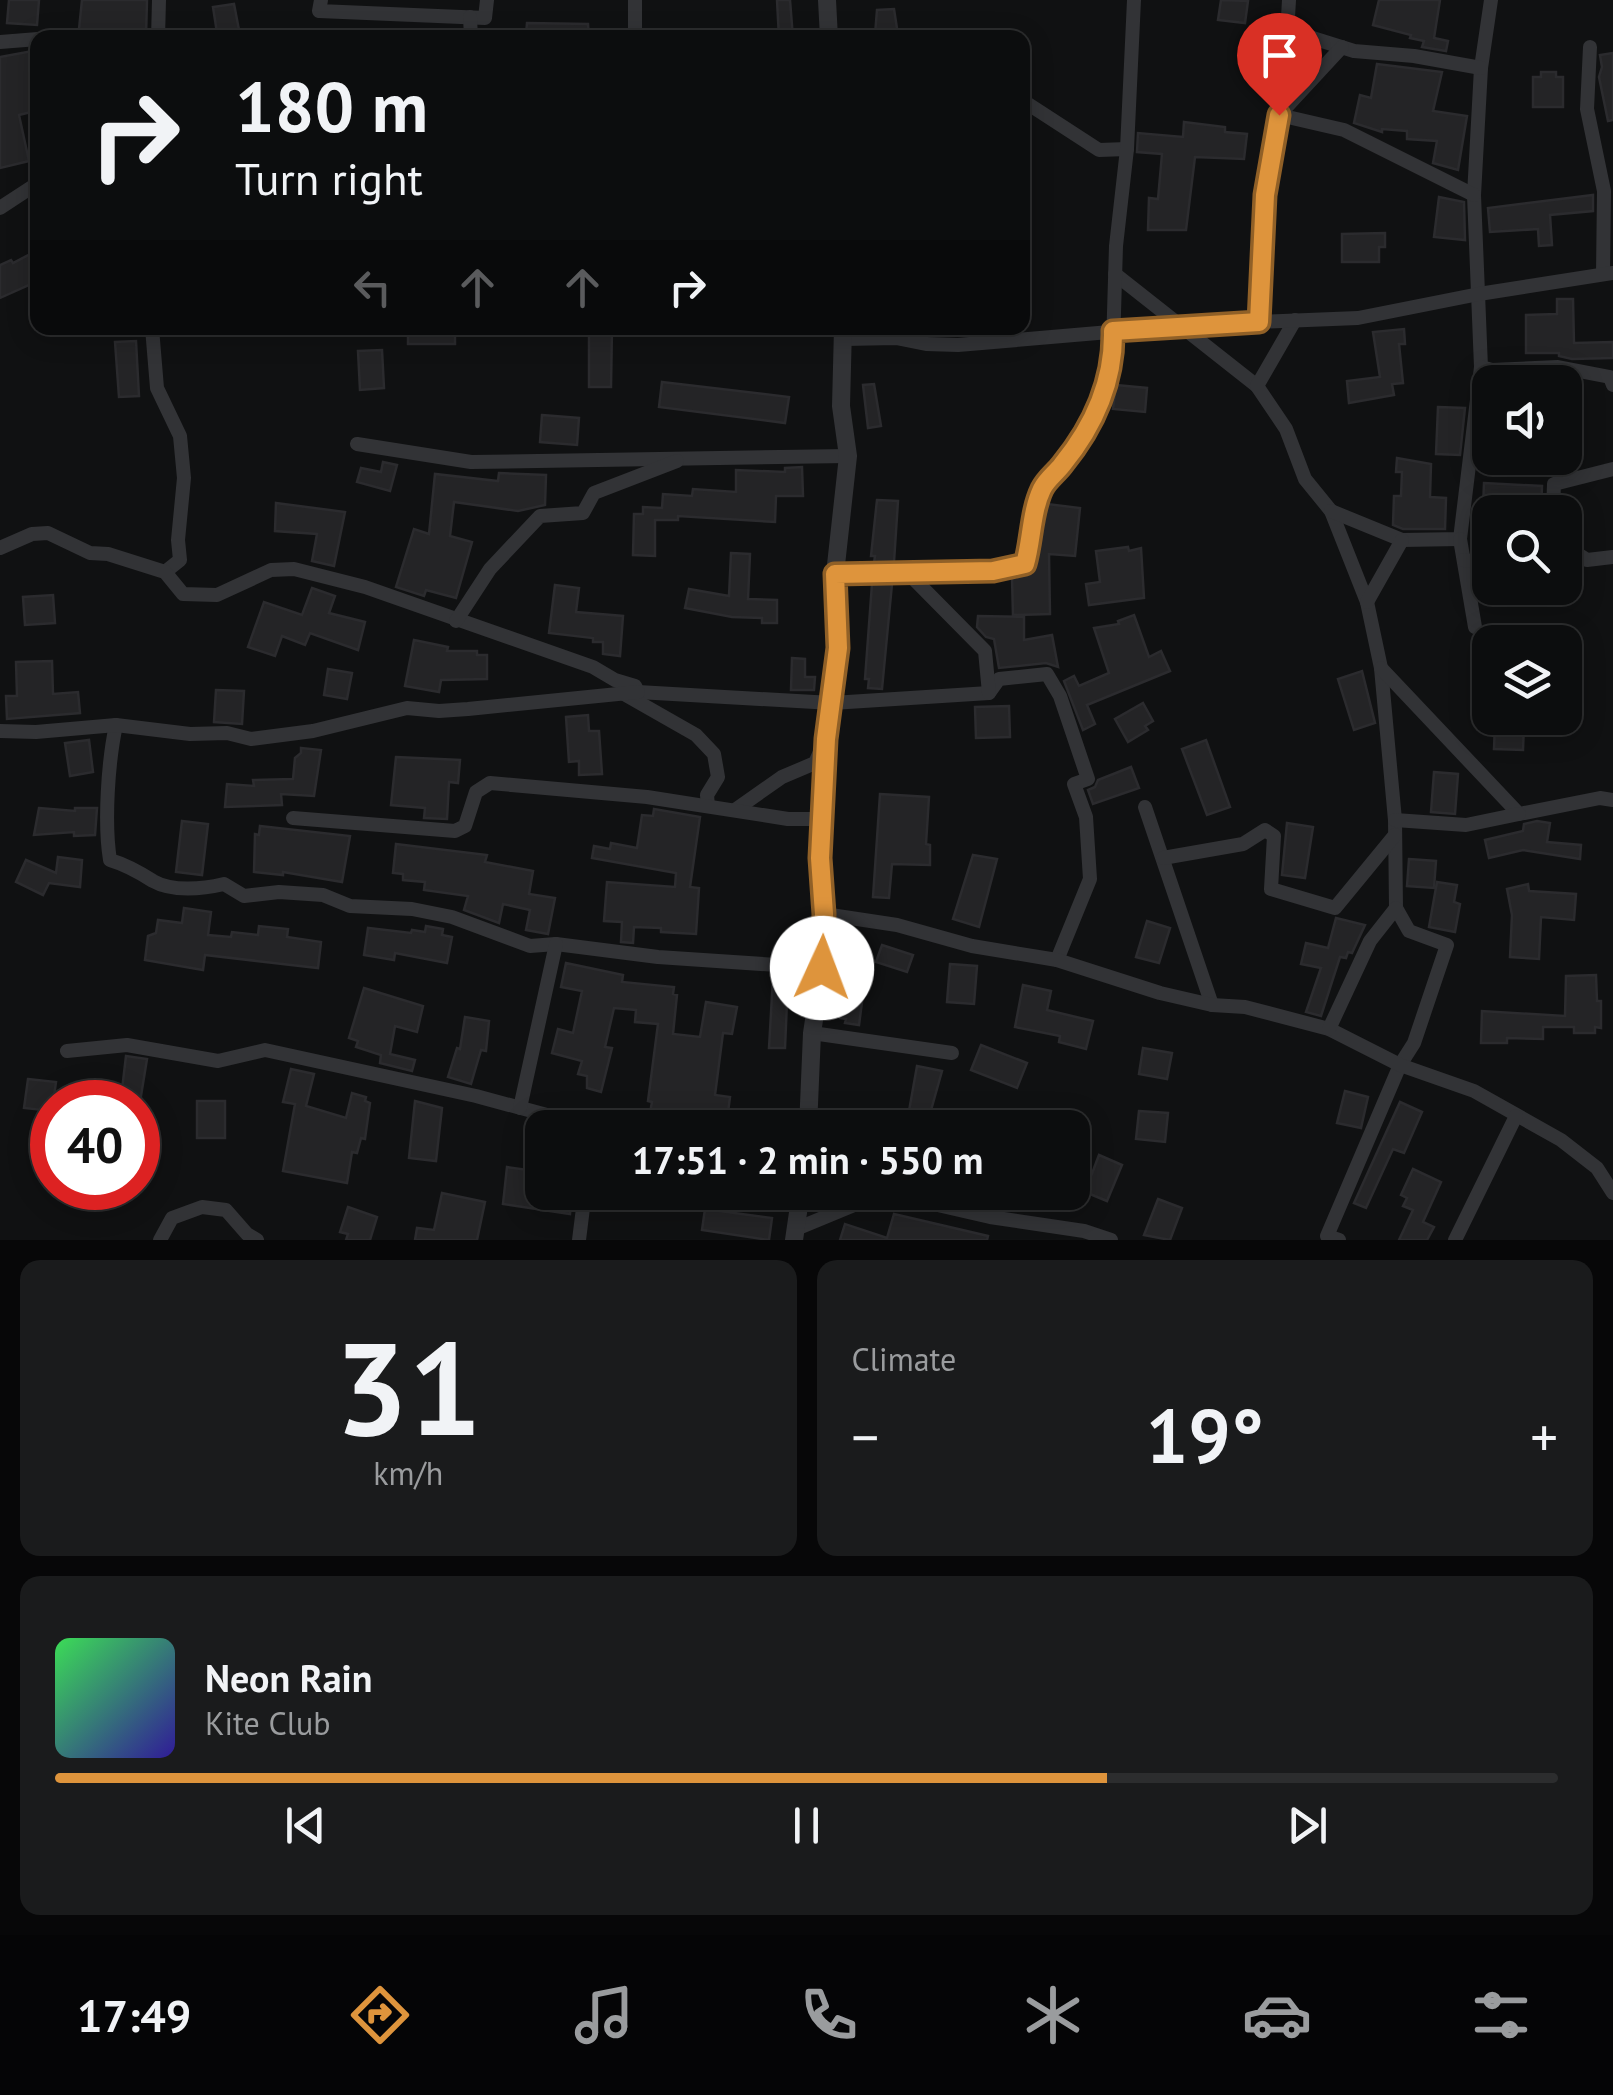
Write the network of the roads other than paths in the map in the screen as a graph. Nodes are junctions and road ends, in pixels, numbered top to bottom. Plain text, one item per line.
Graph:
1 (159, 0) edge
2 (320, 0) edge
3 (487, 0) edge
4 (635, 0) edge
5 (828, 0) edge
6 (1134, 0) edge
7 (1289, 0) edge
8 (1491, 0) edge
9 (470, 17) junction
10 (158, 30) edge
11 (471, 30) edge
12 (635, 30) edge
13 (829, 30) edge
14 (1287, 30) junction
15 (30, 40) edge
16 (0, 42) edge
17 (1590, 47) dead end
18 (1342, 48) junction
19 (1481, 68) junction
20 (1030, 105) edge
21 (1279, 115) junction
22 (1127, 150) junction
23 (30, 187) edge
24 (1474, 195) junction
25 (0, 208) edge
26 (1115, 274) junction
27 (1608, 274) edge
28 (1480, 294) junction
29 (1295, 320) junction
30 (1259, 322) junction
31 (1181, 326) junction
32 (1113, 331) junction
33 (153, 335) edge
34 (843, 335) edge
35 (899, 335) edge
36 (1481, 365) edge
37 (1582, 372) edge
38 (1613, 385) edge
39 (1257, 386) junction
40 (1472, 441) edge
41 (357, 444) dead end
42 (848, 456) junction
43 (687, 458) junction
44 (1613, 468) edge
45 (1553, 495) edge
46 (1331, 511) junction
47 (1460, 539) junction
48 (1402, 540) junction
49 (0, 548) edge
50 (1613, 556) edge
51 (1582, 557) edge
52 (1464, 560) junction
53 (1472, 561) edge
54 (905, 570) junction
55 (165, 572) junction
56 (835, 574) junction
57 (1368, 602) junction
58 (456, 622) junction
59 (1475, 625) edge
60 (1381, 668) junction
61 (631, 693) junction
62 (989, 694) junction
63 (832, 702) junction
64 (116, 725) junction
65 (0, 730) edge
66 (826, 739) junction
67 (1613, 800) edge
68 (708, 806) junction
69 (1145, 807) dead end
70 (734, 810) junction
71 (1519, 814) junction
72 (292, 818) dead end
73 (823, 818) junction
74 (1395, 827) junction
75 (1163, 858) junction
76 (1396, 908) junction
77 (824, 914) junction
78 (556, 944) junction
79 (1056, 960) junction
80 (822, 968) junction
81 (1212, 1005) junction
82 (1329, 1028) junction
83 (812, 1033) junction
84 (67, 1050) dead end
85 (952, 1053) dead end
86 (1400, 1064) junction
87 (520, 1108) junction
88 (528, 1110) edge
89 (809, 1110) edge
90 (1516, 1116) junction
91 (1613, 1193) edge
92 (583, 1210) edge
93 (846, 1210) edge
94 (958, 1210) edge
95 (795, 1234) edge
96 (1083, 1235) edge
97 (160, 1240) edge
98 (257, 1240) edge
99 (579, 1240) edge
100 (1111, 1240) edge
101 (1339, 1240) edge
102 (1455, 1240) edge

1 - 10 street
2 - 9 street
3 - 9 street
4 - 12 street
5 - 13 street
6 - 22 street
7 - 14 street
8 - 19 street
9 - 11 street
14 - 18 street
14 - 21 street
15 - 16 street
17 - 27 street
18 - 19 street
18 - 21 street
19 - 24 street
20 - 22 street
21 - 24 street
21 - 30 street
22 - 26 street
23 - 25 street
24 - 28 street
26 - 31 street
26 - 32 street
27 - 28 street
28 - 29 street
28 - 36 street
29 - 30 street
29 - 39 street
30 - 31 street
31 - 32 street
31 - 39 street
32 - 35 street
32 - 54 street
33 - 55 street
34 - 42 street
37 - 38 street
39 - 46 street
40 - 47 street
41 - 43 street
42 - 43 street
42 - 56 street
43 - 58 street
44 - 45 street
46 - 48 street
46 - 57 street
47 - 48 street
47 - 52 street
48 - 57 street
49 - 55 street
50 - 51 street
52 - 53 street
52 - 59 street
54 - 56 street
54 - 62 street
55 - 58 street
56 - 63 street
57 - 60 street
58 - 61 street
60 - 71 street
60 - 74 street
61 - 63 street
61 - 64 street
61 - 68 street
62 - 63 street
62 - 79 street
63 - 66 street
64 - 65 street
64 - 78 street
66 - 70 street
66 - 73 street
67 - 71 street
68 - 70 street
68 - 72 street
69 - 75 street
70 - 73 street
71 - 74 street
73 - 77 street
74 - 75 street
74 - 76 street
75 - 81 street
76 - 82 street
76 - 86 street
77 - 79 street
77 - 80 street
78 - 80 street
78 - 87 street
79 - 81 street
80 - 83 street
81 - 82 street
82 - 86 street
83 - 85 street
83 - 89 street
84 - 87 street
86 - 90 street
86 - 101 street
87 - 88 street
90 - 91 street
90 - 102 street
92 - 99 street
93 - 95 street
94 - 96 street
96 - 100 street
97 - 98 street

